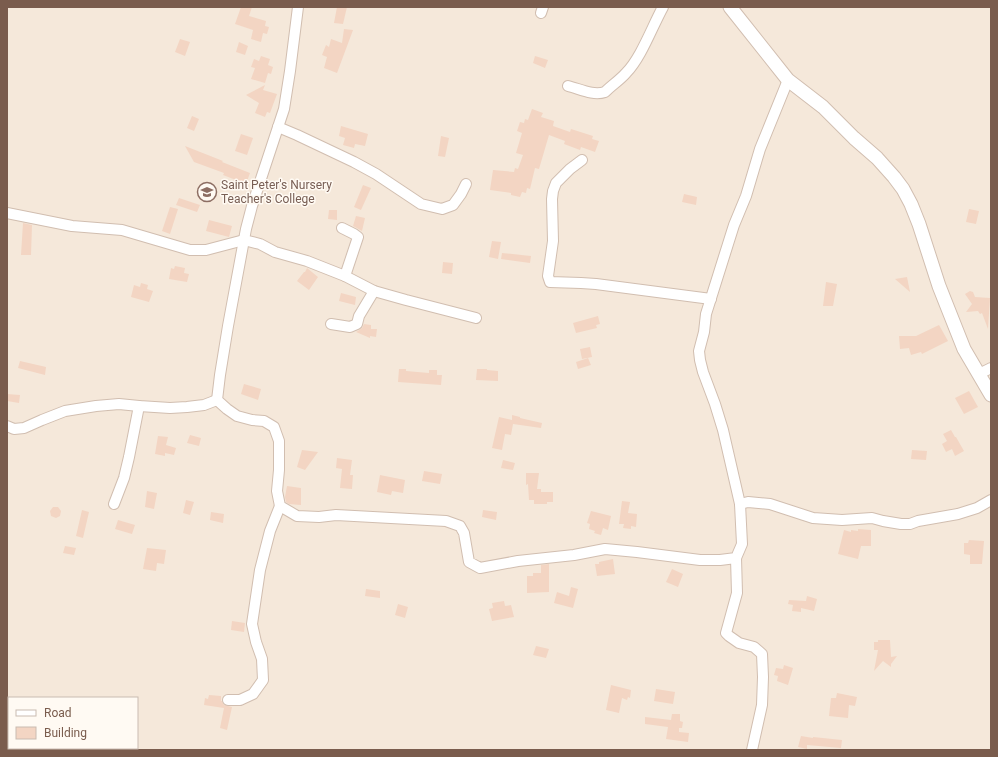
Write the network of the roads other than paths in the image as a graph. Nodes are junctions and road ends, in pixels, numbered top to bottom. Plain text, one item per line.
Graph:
1 (298, 7) edge
2 (663, 7) edge
3 (730, 7) edge
4 (788, 80) junction
5 (568, 86) dead end
6 (278, 127) junction
7 (582, 160) dead end
8 (466, 184) dead end
9 (7, 213) edge
10 (342, 228) dead end
11 (244, 240) junction
12 (345, 276) junction
13 (374, 290) junction
14 (711, 298) junction
15 (476, 318) dead end
16 (331, 324) dead end
17 (991, 368) edge
18 (979, 374) junction
19 (991, 395) edge
20 (217, 400) junction
21 (140, 406) junction
22 (7, 426) edge
23 (991, 500) edge
24 (114, 504) dead end
25 (740, 504) junction
26 (280, 506) junction
27 (736, 558) junction
28 (228, 700) dead end
29 (752, 750) edge

1 - 6 street
2 - 5 street
3 - 4 street
4 - 14 street
4 - 18 street
6 - 8 street
6 - 11 street
7 - 14 street
9 - 11 street
10 - 12 street
11 - 12 street
11 - 20 street
12 - 13 street
13 - 15 street
13 - 16 street
14 - 25 street
17 - 18 street
18 - 19 street
20 - 21 street
20 - 26 street
21 - 22 street
21 - 24 street
23 - 25 street
25 - 27 street
26 - 27 street
26 - 28 street
27 - 29 street

